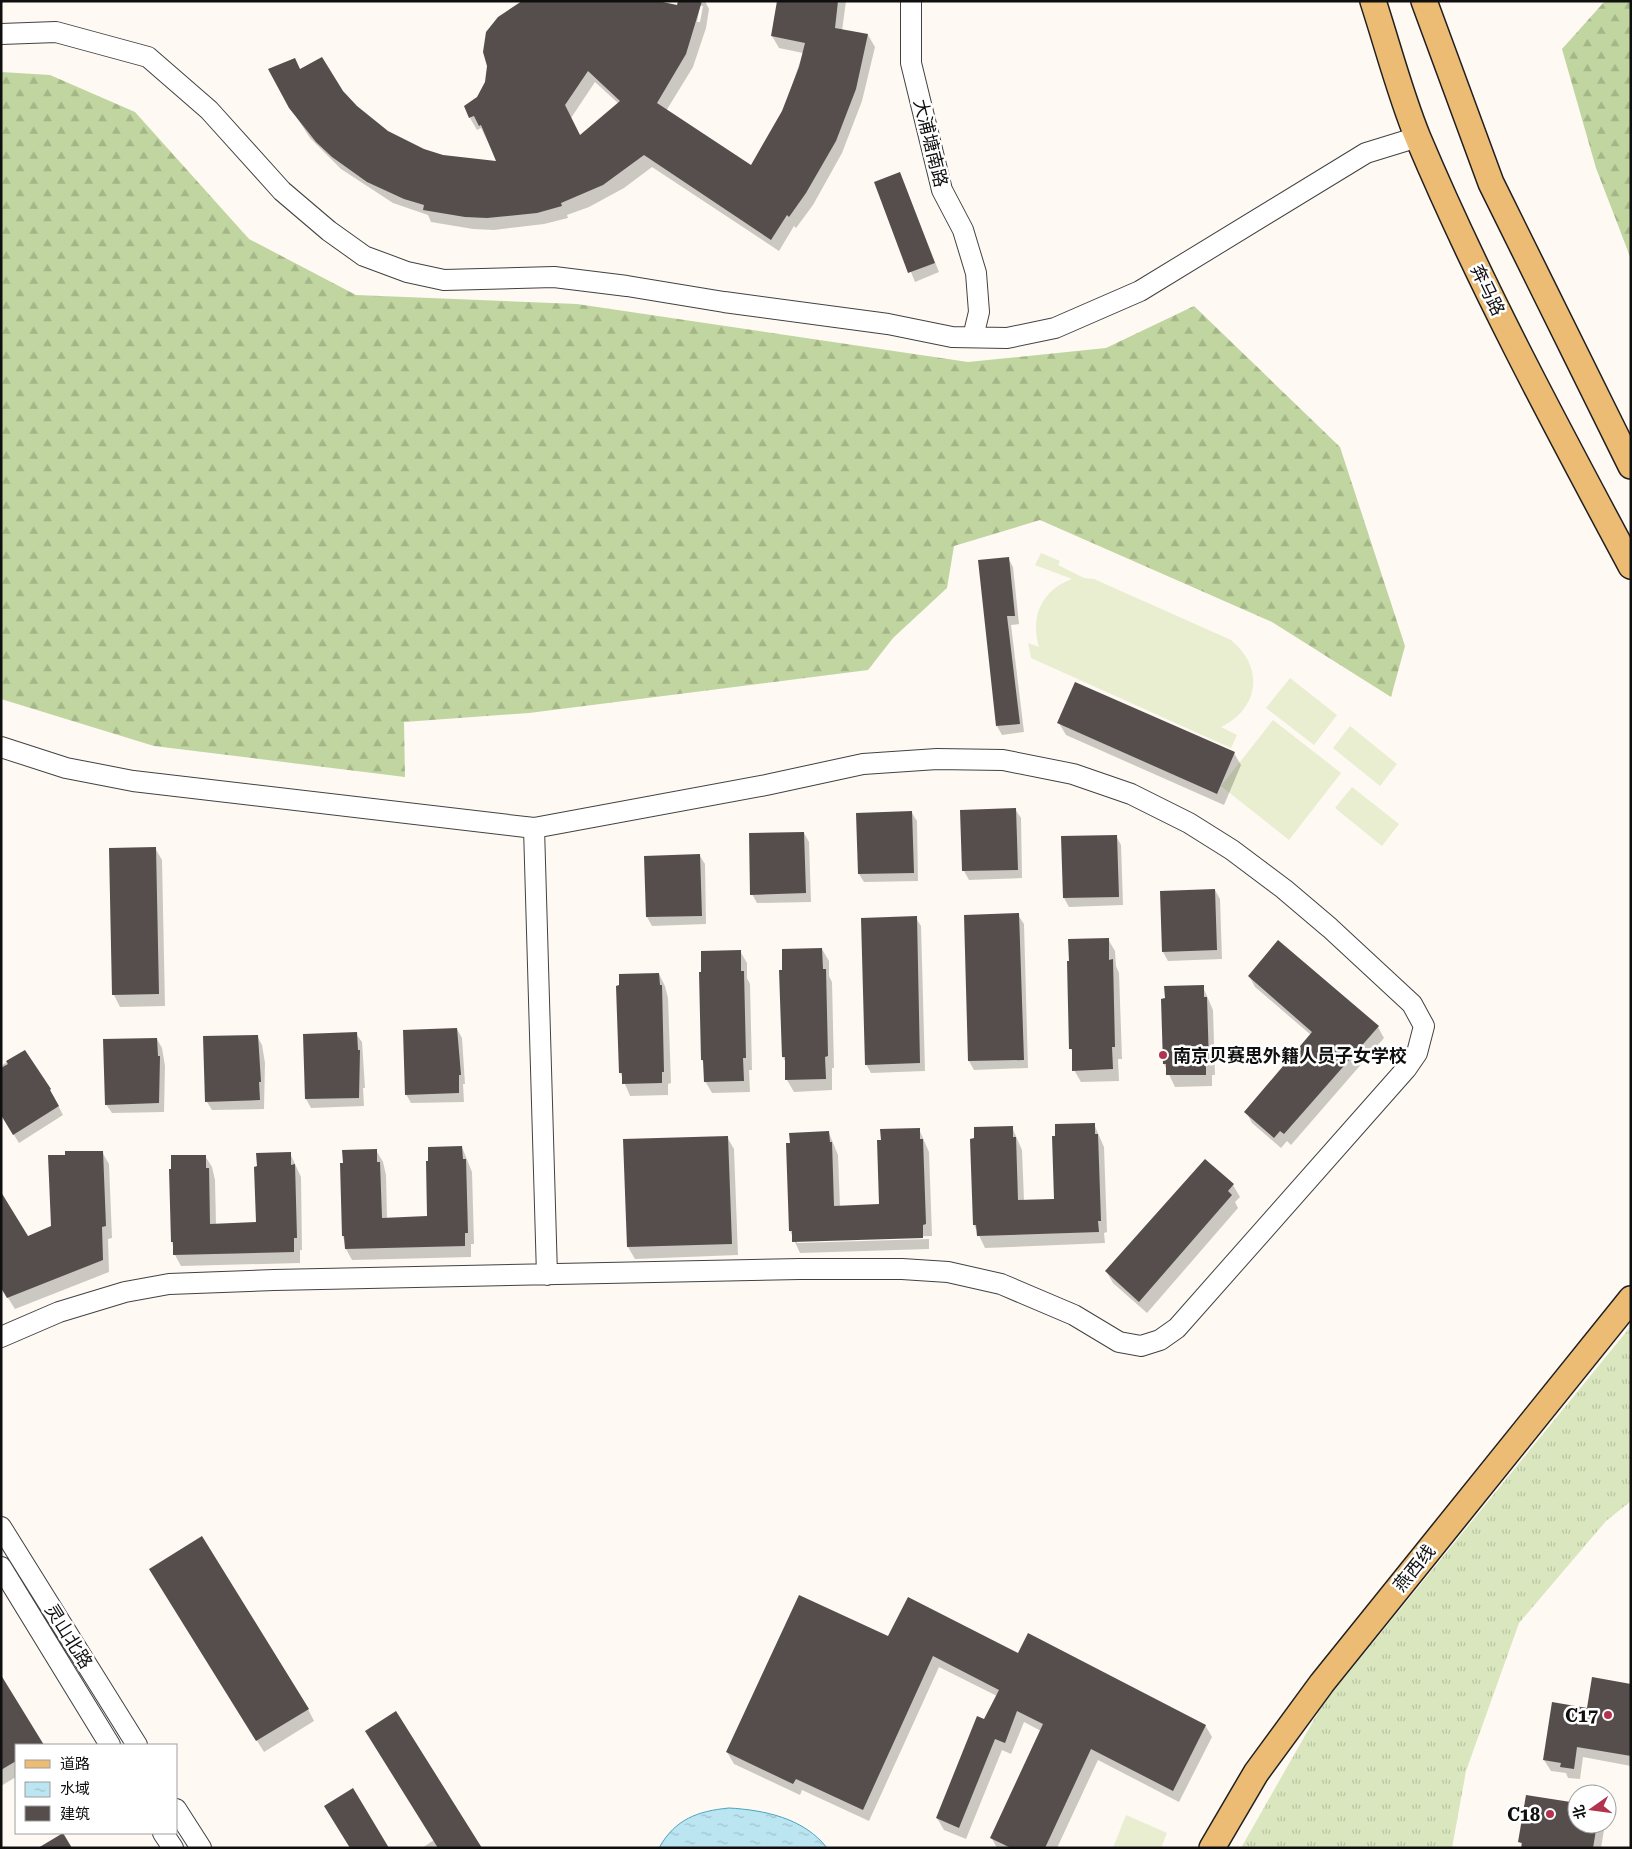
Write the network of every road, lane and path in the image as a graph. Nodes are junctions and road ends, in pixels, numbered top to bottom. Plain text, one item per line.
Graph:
1 (911, 1) edge
2 (1373, 1) edge
3 (1424, 1) edge
4 (1, 34) edge
5 (1418, 137) junction
6 (972, 337) junction
7 (1631, 466) edge
8 (1631, 566) edge
9 (1, 747) edge
10 (534, 828) junction
11 (547, 1275) junction
12 (1631, 1299) edge
13 (1, 1337) edge
14 (1, 1527) edge
15 (1, 1567) edge
16 (109, 1744) edge
17 (136, 1744) edge
18 (178, 1812) edge
19 (164, 1834) edge
20 (173, 1848) edge
21 (200, 1848) edge
22 (1212, 1848) edge

1 - 6 street, 大浦塘南路
2 - 5 main road, 奔马路
3 - 7 main road
4 - 6 street
5 - 6 street
5 - 8 main road, 奔马路
9 - 10 street
10 - 11 street
10 - 11 street
11 - 13 street
12 - 22 main road, 燕西线
14 - 17 street, 灵山北路
15 - 16 street, 灵山北路
18 - 21 street
19 - 20 street

